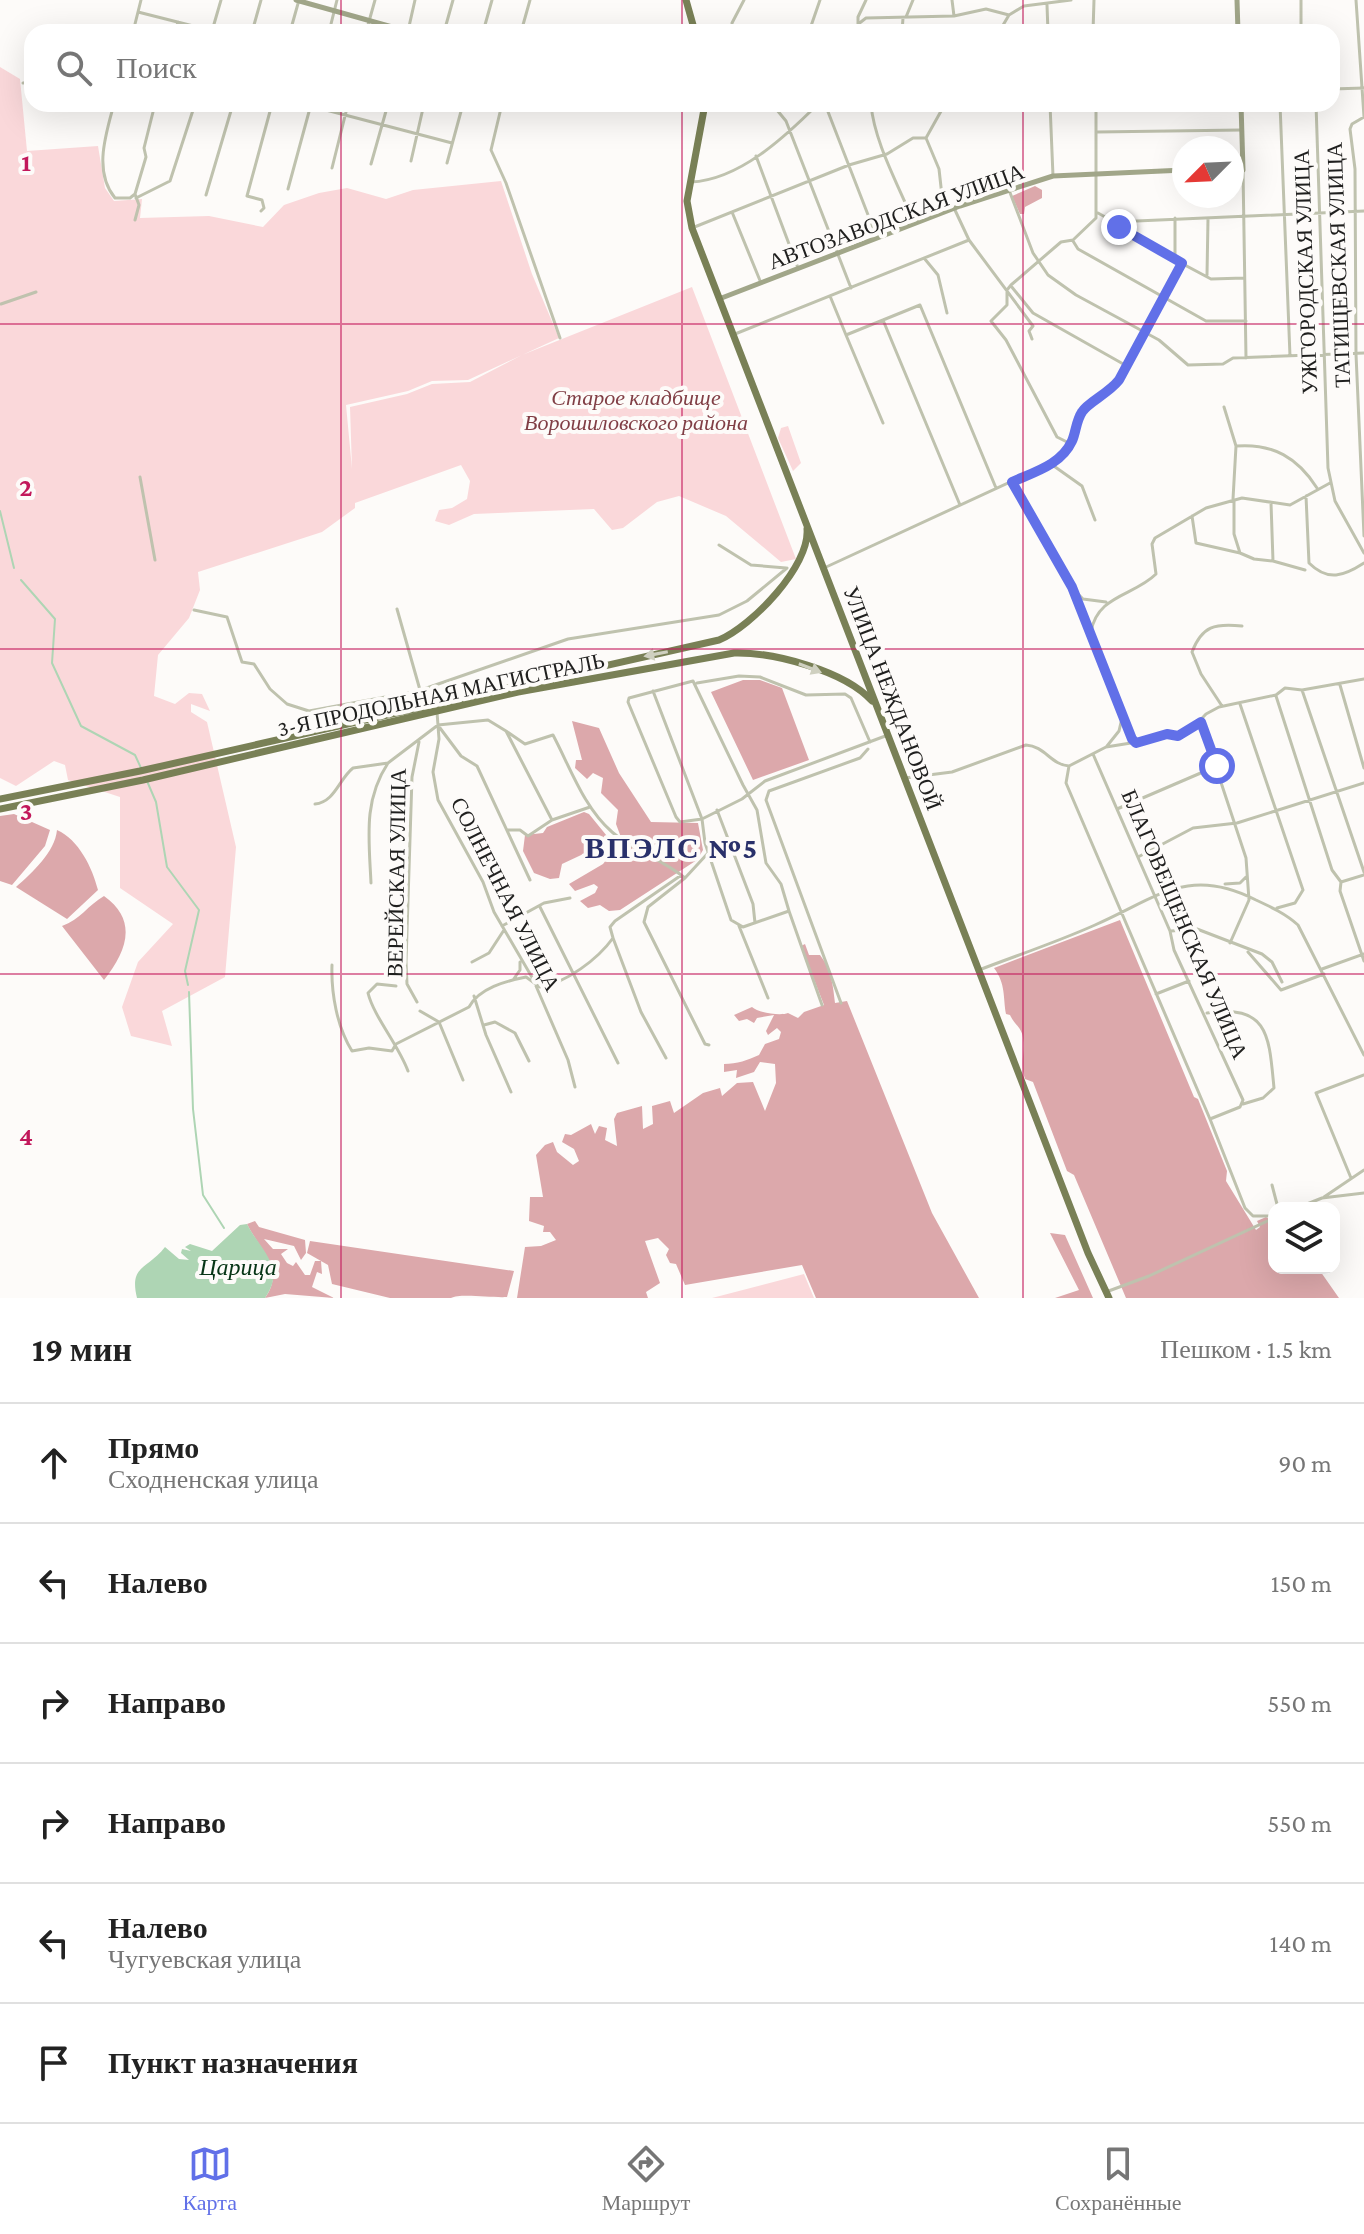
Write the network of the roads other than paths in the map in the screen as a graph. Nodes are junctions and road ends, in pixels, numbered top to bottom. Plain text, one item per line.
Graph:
1 (141, 0) edge
2 (221, 0) edge
3 (261, 0) edge
4 (298, 0) edge
5 (337, 0) edge
6 (375, 0) edge
7 (415, 0) edge
8 (453, 0) edge
9 (492, 0) edge
10 (530, 0) edge
11 (686, 0) edge
12 (744, 0) edge
13 (820, 0) edge
14 (866, 0) edge
15 (913, 0) edge
16 (952, 0) edge
17 (1071, 0) edge
18 (1094, 0) edge
19 (1237, 0) edge
20 (1301, 0) edge
21 (1356, 0) edge
22 (1047, 5) junction
23 (334, 11) junction
24 (138, 12) junction
25 (1009, 15) junction
26 (954, 16) junction
27 (904, 18) junction
28 (369, 21) junction
29 (178, 22) joint
30 (135, 24) edge
31 (186, 24) edge
32 (214, 24) edge
33 (254, 24) edge
34 (292, 24) edge
35 (331, 24) edge
36 (368, 24) edge
37 (380, 24) edge
38 (410, 24) edge
39 (446, 24) edge
40 (485, 24) edge
41 (523, 24) edge
42 (693, 24) edge
43 (732, 24) edge
44 (812, 24) edge
45 (859, 24) edge
46 (862, 24) edge
47 (903, 24) edge
48 (1004, 24) edge
49 (1048, 24) edge
50 (1093, 24) edge
51 (1238, 24) edge
52 (1301, 24) edge
53 (1364, 88) edge
54 (1340, 89) edge
55 (112, 112) edge
56 (153, 112) edge
57 (192, 112) edge
58 (231, 112) edge
59 (270, 112) edge
60 (308, 112) edge
61 (334, 112) edge
62 (346, 112) edge
63 (386, 112) edge
64 (422, 112) edge
65 (461, 112) edge
66 (500, 112) edge
67 (703, 112) edge
68 (780, 112) edge
69 (810, 112) edge
70 (828, 112) edge
71 (872, 112) edge
72 (941, 112) edge
73 (1050, 112) edge
74 (1096, 112) edge
75 (1241, 112) edge
76 (1280, 112) edge
77 (1316, 112) edge
78 (345, 115) junction
79 (382, 125) junction
80 (1241, 130) junction
81 (790, 131) junction
82 (1097, 132) junction
83 (415, 134) junction
84 (1241, 136) edge
85 (926, 138) junction
86 (452, 143) junction
87 (887, 154) junction
88 (756, 156) junction
89 (411, 161) dead end
90 (447, 163) dead end
91 (371, 164) dead end
92 (849, 165) junction
93 (332, 168) dead end
94 (1172, 170) edge
95 (1097, 173) junction
96 (1053, 176) junction
97 (808, 181) junction
98 (690, 182) junction
99 (288, 189) dead end
100 (1009, 190) junction
101 (206, 195) dead end
102 (136, 196) junction
103 (770, 197) junction
104 (1242, 208) edge
105 (951, 210) junction
106 (261, 211) dead end
107 (1364, 211) edge
108 (732, 212) junction
109 (1353, 212) junction
110 (1098, 213) junction
111 (1318, 214) junction
112 (1242, 216) junction
113 (1285, 216) junction
114 (1175, 218) junction
115 (1208, 219) junction
116 (135, 220) dead end
117 (1114, 222) junction
118 (914, 224) junction
119 (692, 228) junction
120 (877, 238) junction
121 (969, 240) junction
122 (1073, 240) junction
123 (836, 253) junction
124 (924, 258) junction
125 (1175, 259) junction
126 (1039, 262) junction
127 (1182, 263) junction
128 (798, 268) junction
129 (1207, 276) junction
130 (1244, 278) junction
131 (761, 283) junction
132 (1011, 285) junction
133 (851, 288) junction
134 (1007, 290) junction
135 (36, 292) dead end
136 (830, 296) junction
137 (1163, 298) junction
138 (718, 300) junction
139 (1, 304) edge
140 (947, 313) dead end
141 (883, 320) junction
142 (1246, 321) junction
143 (1145, 334) junction
144 (733, 335) junction
145 (846, 335) junction
146 (560, 338) dead end
147 (1032, 339) dead end
148 (1364, 353) edge
149 (1323, 354) junction
150 (1356, 354) junction
151 (1290, 357) junction
152 (1246, 359) junction
153 (1125, 365) junction
154 (1224, 407) dead end
155 (883, 423) dead end
156 (1071, 444) junction
157 (1236, 446) junction
158 (1051, 464) junction
159 (140, 477) dead end
160 (1012, 482) junction
161 (1330, 483) junction
162 (1317, 488) junction
163 (997, 489) junction
164 (1306, 496) junction
165 (1233, 499) junction
166 (1271, 503) junction
167 (961, 506) junction
168 (1192, 514) junction
169 (1095, 520) dead end
170 (806, 523) junction
171 (1364, 538) edge
172 (1358, 544) junction
173 (719, 545) dead end
174 (1240, 553) junction
175 (1364, 553) edge
176 (819, 556) junction
177 (803, 558) junction
178 (155, 560) dead end
179 (1273, 561) junction
180 (1364, 563) edge
181 (824, 568) junction
182 (790, 570) junction
183 (1305, 570) dead end
184 (1072, 587) junction
185 (1108, 602) junction
186 (397, 609) dead end
187 (194, 610) dead end
188 (1242, 626) dead end
189 (1091, 632) junction
190 (731, 635) junction
191 (708, 644) junction
192 (734, 653) junction
193 (710, 657) junction
194 (865, 678) junction
195 (1364, 679) edge
196 (697, 683) junction
197 (849, 683) junction
198 (1340, 685) junction
199 (422, 690) junction
200 (1302, 690) junction
201 (653, 691) junction
202 (1276, 695) junction
203 (441, 702) junction
204 (1240, 704) junction
205 (1222, 706) junction
206 (878, 710) junction
207 (437, 712) junction
208 (1122, 718) junction
209 (1201, 722) junction
210 (438, 725) junction
211 (506, 731) junction
212 (1119, 731) junction
213 (1128, 731) junction
214 (888, 735) junction
215 (419, 742) junction
216 (870, 742) junction
217 (273, 743) junction
218 (1136, 743) junction
219 (1106, 747) junction
220 (868, 749) dead end
221 (1093, 754) junction
222 (388, 763) junction
223 (1069, 766) junction
224 (1217, 766) junction
225 (1364, 768) edge
226 (905, 778) junction
227 (1364, 783) edge
228 (1337, 793) junction
229 (748, 794) junction
230 (0, 799) edge
231 (1310, 802) junction
232 (315, 804) dead end
233 (590, 807) junction
234 (0, 809) edge
235 (1117, 809) junction
236 (717, 810) junction
237 (1278, 811) junction
238 (702, 819) junction
239 (552, 820) junction
240 (1237, 823) junction
241 (507, 830) junction
242 (709, 852) junction
243 (1138, 857) junction
244 (1364, 874) edge
245 (1246, 877) junction
246 (685, 878) junction
247 (530, 880) dead end
248 (1341, 882) junction
249 (371, 883) dead end
250 (1223, 885) junction
251 (1247, 895) junction
252 (1155, 896) junction
253 (570, 898) dead end
254 (540, 907) junction
255 (1273, 908) junction
256 (789, 911) junction
257 (1123, 911) junction
258 (755, 924) junction
259 (739, 926) junction
260 (503, 928) junction
261 (1170, 931) junction
262 (613, 938) junction
263 (1230, 943) junction
264 (1254, 954) junction
265 (1363, 954) edge
266 (520, 958) junction
267 (1364, 961) edge
268 (472, 962) dead end
269 (332, 965) dead end
270 (979, 970) junction
271 (574, 972) junction
272 (1323, 972) junction
273 (513, 980) junction
274 (1189, 981) junction
275 (1282, 982) dead end
276 (534, 983) junction
277 (396, 986) dead end
278 (1156, 994) junction
279 (474, 996) junction
280 (768, 998) dead end
281 (417, 1002) dead end
282 (841, 1003) dead end
283 (822, 1005) dead end
284 (420, 1011) dead end
285 (1206, 1013) junction
286 (439, 1022) junction
287 (484, 1025) junction
288 (398, 1043) junction
289 (709, 1045) dead end
290 (1364, 1055) edge
291 (666, 1058) dead end
292 (529, 1061) dead end
293 (618, 1063) dead end
294 (408, 1071) dead end
295 (1364, 1075) edge
296 (463, 1080) dead end
297 (575, 1087) dead end
298 (511, 1092) dead end
299 (1242, 1106) junction
300 (1210, 1119) junction
301 (1364, 1170) edge
302 (1351, 1178) junction
303 (1272, 1185) dead end
304 (1364, 1193) edge
305 (1322, 1198) junction
306 (1276, 1202) edge
307 (1312, 1202) edge
308 (1268, 1217) edge
309 (1268, 1220) edge
310 (1107, 1295) edge

1 - 24 street
2 - 32 street
3 - 33 street
4 - 23 street
4 - 34 street
5 - 23 street
6 - 28 street
7 - 38 street
8 - 39 street
9 - 40 street
10 - 41 street
11 - 42 highway
12 - 43 street
13 - 44 street
14 - 45 street
15 - 27 street
16 - 26 street
17 - 22 street
18 - 50 street
19 - 51 street
20 - 52 street
21 - 53 street, ТАТИЩЕВСКАЯ УЛИЦА
22 - 25 street
22 - 49 street
23 - 28 street
23 - 35 street
24 - 29 street
24 - 30 street
25 - 26 street
25 - 48 street
26 - 27 street
27 - 46 street
27 - 47 street
28 - 36 street
28 - 37 street
29 - 31 street
53 - 54 street
53 - 109 street, ТАТИЩЕВСКАЯ УЛИЦА
55 - 102 street
56 - 102 street
57 - 102 street
58 - 101 street
59 - 106 street
60 - 99 street
61 - 78 street
62 - 78 street
63 - 79 street
64 - 83 street
65 - 86 street
66 - 146 street
67 - 98 highway, УЛИЦА НЕЖДАНОВОЙ
68 - 81 street
69 - 81 street
70 - 92 street
71 - 87 street
72 - 85 street
73 - 96 street
74 - 82 street
75 - 80 street
76 - 113 street
77 - 111 street, УЖГОРОДСКАЯ УЛИЦА
78 - 79 street
78 - 93 street
79 - 83 street
79 - 91 street
80 - 82 street
80 - 84 street
81 - 88 street
81 - 97 street
82 - 95 street
83 - 86 street
83 - 89 street
85 - 87 street
85 - 105 street
86 - 90 street
87 - 92 street
87 - 118 street
88 - 98 street
88 - 103 street
92 - 97 street
92 - 120 street
94 - 95 street, АВТОЗАВОДСКАЯ УЛИЦА
95 - 96 street, АВТОЗАВОДСКАЯ УЛИЦА
95 - 110 street
96 - 100 street, АВТОЗАВОДСКАЯ УЛИЦА
97 - 103 street
97 - 123 street
98 - 119 highway, УЛИЦА НЕЖДАНОВОЙ
100 - 105 street, АВТОЗАВОДСКАЯ УЛИЦА
100 - 126 street
102 - 116 street
103 - 108 street
103 - 128 street
104 - 112 street
105 - 118 street, АВТОЗАВОДСКАЯ УЛИЦА
105 - 121 street
107 - 109 street
108 - 119 street
108 - 131 street
109 - 111 street
109 - 150 street, ТАТИЩЕВСКАЯ УЛИЦА
110 - 117 street
110 - 122 street
111 - 113 street
111 - 149 street, УЖГОРОДСКАЯ УЛИЦА
112 - 113 street
112 - 115 street
112 - 130 street
113 - 151 street
114 - 115 street
114 - 117 street
114 - 125 street
115 - 129 street
117 - 125 street
118 - 120 street, АВТОЗАВОДСКАЯ УЛИЦА
119 - 138 highway, УЛИЦА НЕЖДАНОВОЙ
120 - 123 street, АВТОЗАВОДСКАЯ УЛИЦА
121 - 124 street
121 - 134 street
122 - 126 street
122 - 137 street
123 - 128 street, АВТОЗАВОДСКАЯ УЛИЦА
123 - 133 street
124 - 133 street
124 - 140 street
125 - 127 street
126 - 132 street
126 - 143 street
127 - 129 street
127 - 137 street
128 - 131 street, АВТОЗАВОДСКАЯ УЛИЦА
129 - 130 street
130 - 142 street
131 - 138 street, АВТОЗАВОДСКАЯ УЛИЦА
132 - 134 street
132 - 153 street
133 - 136 street
134 - 147 street
134 - 156 street
135 - 139 street
136 - 144 street
136 - 145 street
137 - 142 street
137 - 143 street
138 - 144 highway, УЛИЦА НЕЖДАНОВОЙ
141 - 145 street
141 - 163 street
141 - 167 street
142 - 152 street
143 - 152 street
143 - 153 street
144 - 170 highway, УЛИЦА НЕЖДАНОВОЙ
145 - 155 street
148 - 150 street
149 - 150 street
149 - 151 street
149 - 161 street, УЖГОРОДСКАЯ УЛИЦА
150 - 171 street, ТАТИЩЕВСКАЯ УЛИЦА
151 - 152 street
153 - 156 street
154 - 157 street
156 - 158 street
157 - 162 street
157 - 165 street
158 - 160 street
158 - 169 street
159 - 178 street
160 - 163 street
160 - 184 street
161 - 162 street
161 - 172 street, УЖГОРОДСКАЯ УЛИЦА
162 - 164 street
163 - 167 street
164 - 166 street
164 - 180 street
165 - 166 street
165 - 168 street
165 - 174 street
166 - 179 street
167 - 181 street
168 - 174 street
168 - 185 street
170 - 176 highway, УЛИЦА НЕЖДАНОВОЙ
170 - 177 highway
171 - 172 street, ТАТИЩЕВСКАЯ УЛИЦА
172 - 175 street, УЖГОРОДСКАЯ УЛИЦА
173 - 182 street
174 - 179 street
176 - 177 highway
176 - 181 highway, УЛИЦА НЕЖДАНОВОЙ
177 - 182 highway, 3-Я ПРОДОЛЬНАЯ МАГИСТРАЛЬ
179 - 183 street
181 - 194 highway, УЛИЦА НЕЖДАНОВОЙ
182 - 190 highway, 3-Я ПРОДОЛЬНАЯ МАГИСТРАЛЬ
182 - 199 street
184 - 185 street
184 - 189 street
185 - 189 street
186 - 199 street
187 - 199 street
188 - 205 street
189 - 208 street
190 - 191 highway, 3-Я ПРОДОЛЬНАЯ МАГИСТРАЛЬ
190 - 192 highway
191 - 193 highway
191 -> 203 highway, 3-Я ПРОДОЛЬНАЯ МАГИСТРАЛЬ
192 - 193 highway, 3-Я ПРОДОЛЬНАЯ МАГИСТРАЛЬ
192 -> 197 highway, 3-Я ПРОДОЛЬНАЯ МАГИСТРАЛЬ
193 - 207 highway, 3-Я ПРОДОЛЬНАЯ МАГИСТРАЛЬ
194 - 197 highway
194 - 206 highway, УЛИЦА НЕЖДАНОВОЙ
195 - 198 street
196 - 201 street
196 - 216 street
196 - 229 street
197 - 206 highway, 3-Я ПРОДОЛЬНАЯ МАГИСТРАЛЬ
198 - 200 street
198 - 225 street
199 - 203 street
200 - 202 street
200 - 228 street
201 - 238 street
201 - 238 street
202 - 204 street
202 - 231 street
203 - 217 highway, 3-Я ПРОДОЛЬНАЯ МАГИСТРАЛЬ
204 - 205 street
204 - 237 street
205 - 209 street
206 - 214 highway, УЛИЦА НЕЖДАНОВОЙ
207 - 210 street, СОЛНЕЧНАЯ УЛИЦА
207 - 217 highway, 3-Я ПРОДОЛЬНАЯ МАГИСТРАЛЬ
208 - 212 street
208 - 213 street
209 - 218 street
209 - 224 street
210 - 211 street
210 - 215 street
210 - 241 street
210 - 260 street, СОЛНЕЧНАЯ УЛИЦА
211 - 233 street
211 - 239 street
212 - 213 street
212 - 219 street
213 - 218 street
214 - 216 street
214 - 226 highway, УЛИЦА НЕЖДАНОВОЙ
215 - 222 street
215 - 281 street, ВЕРЕЙСКАЯ УЛИЦА
216 - 229 street
217 - 230 highway, 3-Я ПРОДОЛЬНАЯ МАГИСТРАЛЬ
217 - 234 highway, 3-Я ПРОДОЛЬНАЯ МАГИСТРАЛЬ
218 - 219 street
219 - 221 street
220 - 282 street
221 - 223 street
221 - 235 street, БЛАГОВЕЩЕНСКАЯ УЛИЦА
222 - 232 street
222 - 249 street
223 - 226 street
223 - 257 street
224 - 235 street
224 - 240 street
226 - 270 highway, УЛИЦА НЕЖДАНОВОЙ
227 - 228 street
228 - 231 street
228 - 244 street
229 - 236 street
229 - 256 street
231 - 237 street
231 - 248 street
233 - 239 street
233 - 246 street
235 - 243 street, БЛАГОВЕЩЕНСКАЯ УЛИЦА
236 - 238 street
236 - 258 street
237 - 240 street
237 - 255 street
238 - 242 street
239 - 241 street
240 - 243 street
240 - 245 street
241 - 247 street
242 - 246 street
242 - 259 street
243 - 252 street, БЛАГОВЕЩЕНСКАЯ УЛИЦА
244 - 248 street
245 - 250 street
245 - 251 street
246 - 262 street
246 - 289 street
248 - 265 street
250 - 251 street
250 - 252 street
251 - 255 street
251 - 263 street
252 - 257 street
252 - 261 street, БЛАГОВЕЩЕНСКАЯ УЛИЦА
253 - 254 street
254 - 260 street
254 - 271 street
255 - 272 street
256 - 258 street
256 - 283 street
257 - 270 street
257 - 278 street
258 - 259 street
259 - 280 street
260 - 266 street, СОЛНЕЧНАЯ УЛИЦА
260 - 268 street
261 - 263 street
261 - 274 street, БЛАГОВЕЩЕНСКАЯ УЛИЦА
262 - 271 street
262 - 291 street
263 - 264 street
264 - 272 street
264 - 275 street
265 - 267 street
265 - 272 street
266 - 273 street
266 - 276 street, СОЛНЕЧНАЯ УЛИЦА
269 - 288 street
270 - 310 highway, УЛИЦА НЕЖДАНОВОЙ
271 - 276 street
271 - 293 street
272 - 290 street
273 - 276 street
273 - 279 street
274 - 278 street
274 - 285 street, БЛАГОВЕЩЕНСКАЯ УЛИЦА
276 - 297 street, СОЛНЕЧНАЯ УЛИЦА
277 - 288 street
278 - 300 street
279 - 286 street
279 - 287 street
284 - 286 street
285 - 299 street, БЛАГОВЕЩЕНСКАЯ УЛИЦА
285 - 299 street
286 - 288 street
286 - 296 street
287 - 292 street
287 - 298 street
288 - 294 street
295 - 302 street
299 - 300 street
300 - 308 street
301 - 302 street
302 - 305 street
303 - 306 street
304 - 305 street
305 - 307 street
309 - 310 street

